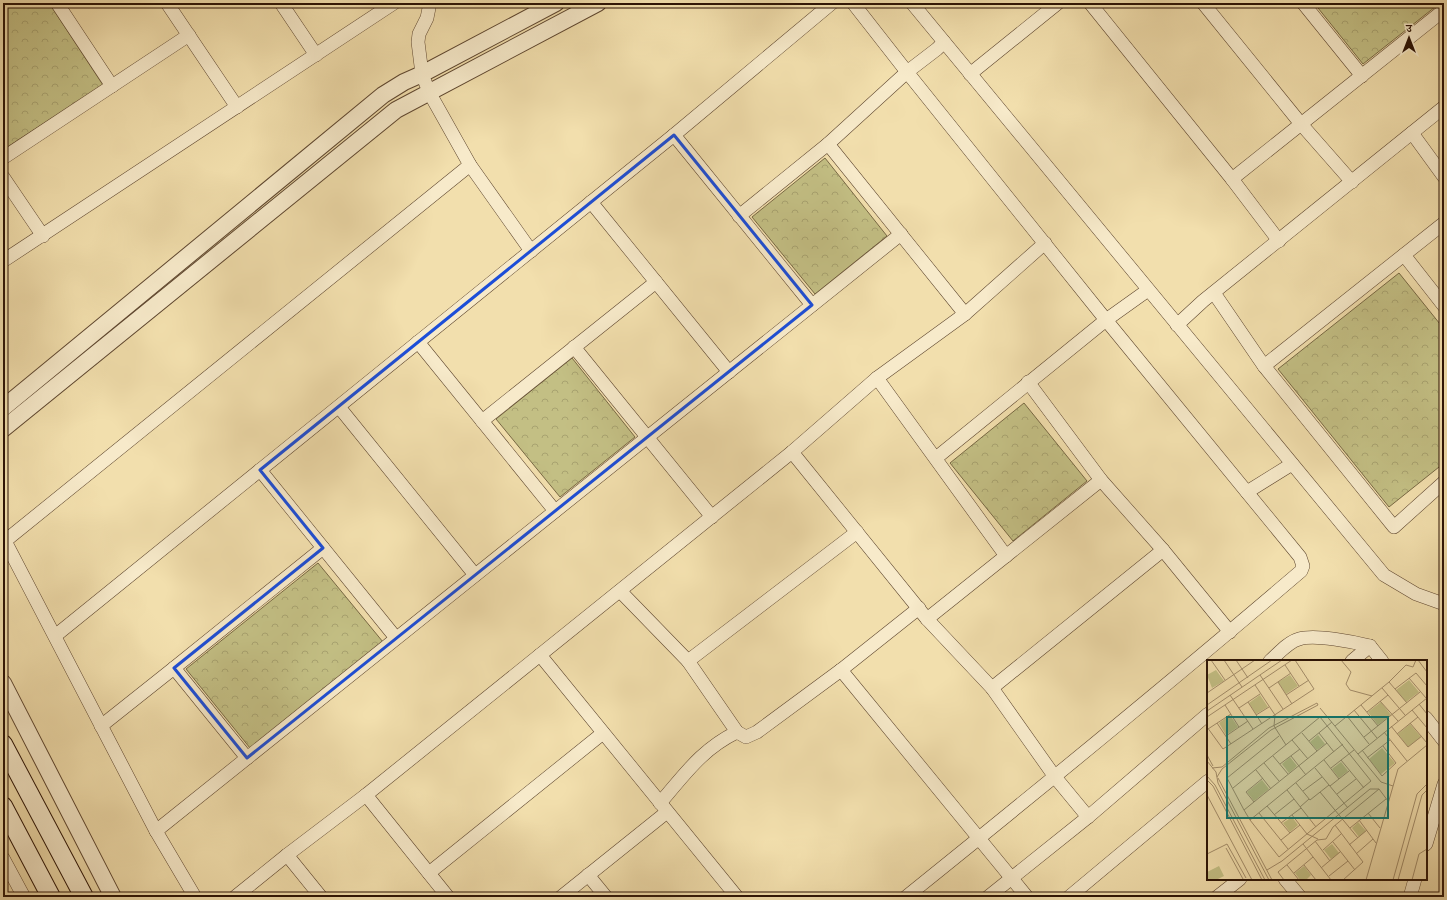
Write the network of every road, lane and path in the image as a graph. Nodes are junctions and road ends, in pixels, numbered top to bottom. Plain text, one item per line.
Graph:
1 (57, 3) edge
2 (167, 3) edge
3 (281, 3) edge
4 (394, 3) edge
5 (430, 3) edge
6 (556, 3) edge
7 (598, 3) edge
8 (832, 3) edge
9 (853, 3) edge
10 (912, 3) edge
11 (1058, 3) edge
12 (1090, 3) edge
13 (1203, 3) edge
14 (1303, 3) edge
15 (1444, 10) edge
16 (189, 35) junction
17 (944, 42) junction
18 (316, 55) junction
19 (907, 72) junction
20 (422, 74) junction
21 (970, 74) junction
22 (1362, 76) junction
23 (112, 86) junction
24 (429, 92) junction
25 (237, 107) junction
26 (1444, 107) edge
27 (1301, 124) junction
28 (1412, 133) junction
29 (674, 135) junction
30 (828, 144) junction
31 (3, 158) edge
32 (470, 165) junction
33 (3, 176) edge
34 (1444, 177) edge
35 (1232, 179) junction
36 (1352, 182) junction
37 (591, 202) junction
38 (739, 216) junction
39 (1444, 223) edge
40 (901, 234) junction
41 (42, 236) junction
42 (1279, 241) junction
43 (1045, 243) junction
44 (531, 251) junction
45 (1404, 255) junction
46 (3, 261) edge
47 (656, 282) junction
48 (1148, 290) junction
49 (1214, 293) junction
50 (812, 305) junction
51 (1444, 306) edge
52 (965, 314) junction
53 (1106, 320) junction
54 (1177, 325) junction
55 (418, 342) junction
56 (574, 347) junction
57 (1264, 366) junction
58 (729, 372) junction
59 (877, 378) junction
60 (1028, 382) junction
61 (339, 406) junction
62 (3, 408) edge
63 (482, 421) junction
64 (3, 429) edge
65 (647, 437) junction
66 (792, 452) junction
67 (936, 458) junction
68 (1292, 464) junction
69 (260, 470) junction
70 (1101, 480) junction
71 (1444, 482) edge
72 (1247, 492) junction
73 (555, 511) junction
74 (712, 517) junction
75 (857, 532) junction
76 (323, 548) junction
77 (1163, 550) junction
78 (1006, 556) junction
79 (475, 575) junction
80 (620, 591) junction
81 (1444, 604) edge
82 (919, 608) junction
83 (927, 619) junction
84 (1230, 632) junction
85 (55, 636) junction
86 (396, 638) junction
87 (1370, 646) junction
88 (540, 655) junction
89 (1271, 660) edge
90 (1353, 660) edge
91 (1381, 660) edge
92 (688, 661) junction
93 (174, 668) junction
94 (841, 670) junction
95 (3, 683) edge
96 (992, 688) junction
97 (1207, 715) edge
98 (101, 726) junction
99 (1429, 727) edge
100 (737, 732) junction
101 (603, 733) junction
102 (1444, 741) edge
103 (3, 744) edge
104 (247, 758) junction
105 (1055, 777) junction
106 (1207, 782) edge
107 (1444, 784) edge
108 (366, 795) junction
109 (3, 806) edge
110 (664, 807) junction
111 (1088, 817) junction
112 (156, 831) junction
113 (979, 838) junction
114 (1427, 841) edge
115 (287, 854) junction
116 (3, 858) edge
117 (429, 873) junction
118 (588, 875) junction
119 (1012, 878) junction
120 (1239, 880) edge
121 (1286, 880) edge
122 (1415, 880) edge
123 (24, 897) edge
124 (51, 897) edge
125 (84, 897) edge
126 (113, 897) edge
127 (195, 897) edge
128 (236, 897) edge
129 (321, 897) edge
130 (448, 897) edge
131 (561, 897) edge
132 (606, 897) edge
133 (736, 897) edge
134 (906, 897) edge
135 (988, 897) edge
136 (1027, 897) edge
137 (1069, 897) edge
138 (1217, 897) edge
139 (1300, 897) edge
140 (1410, 897) edge

1 - 23 street
2 - 16 street
3 - 18 street
4 - 18 street
5 - 20 street
6 - 20 street
7 - 24 street
8 - 29 street
9 - 19 street
10 - 17 street
11 - 21 street
12 - 35 street
13 - 27 street
14 - 22 street
15 - 22 street
16 - 23 street
16 - 25 street
17 - 19 street
17 - 21 street
18 - 25 street
19 - 30 street
19 - 43 street
20 - 24 street
20 - 62 street
21 - 48 street
22 - 27 street
23 - 31 street
24 - 32 street
24 - 64 street
25 - 41 street
26 - 28 street
27 - 35 street
27 - 36 street
28 - 34 street
28 - 36 street
29 - 37 street
29 - 38 street
30 - 38 street
30 - 40 street
32 - 44 street
32 - 85 street
33 - 41 street
35 - 42 street
36 - 42 street
37 - 44 street
37 - 47 street
38 - 50 street
39 - 45 street
40 - 50 street
40 - 52 street
41 - 46 street
42 - 49 street
43 - 52 street
43 - 53 street
44 - 55 street
45 - 51 street
45 - 57 street
47 - 56 street
47 - 58 street
48 - 53 street
48 - 54 street
49 - 54 street
49 - 57 street
50 - 58 street
52 - 59 street
53 - 60 street
53 - 72 street
54 - 68 street
55 - 61 street
55 - 63 street
56 - 63 street
56 - 65 street
57 - 71 street
58 - 65 street
59 - 66 street
59 - 67 street
60 - 67 street
60 - 70 street
61 - 69 street
61 - 79 street
63 - 73 street
65 - 73 street
65 - 74 street
66 - 74 street
66 - 75 street
67 - 78 street
68 - 72 street
68 - 81 street
69 - 76 street
69 - 85 street
70 - 77 street
70 - 78 street
72 - 84 street
73 - 79 street
74 - 80 street
75 - 82 street
75 - 92 street
76 - 86 street
76 - 93 street
77 - 84 street
77 - 96 street
78 - 83 street
79 - 86 street
80 - 88 street
80 - 92 street
82 - 83 street
82 - 94 street
83 - 96 street
84 - 105 street
85 - 98 street
86 - 104 street
87 - 89 street
87 - 90 street
87 - 91 street
88 - 101 street
88 - 108 street
92 - 100 street
93 - 98 street
93 - 104 street
94 - 100 street
94 - 113 street
95 - 126 street
96 - 105 street
97 - 111 street
98 - 112 street
99 - 102 street
100 - 110 street
101 - 110 street
101 - 117 street
103 - 125 main road
104 - 112 street
105 - 111 street
105 - 113 street
106 - 137 street
107 - 114 street
108 - 115 street
108 - 117 street
109 - 124 main road
110 - 118 street
110 - 133 street
111 - 119 street
112 - 127 street
113 - 119 street
113 - 134 street
115 - 128 street
115 - 129 street
116 - 123 street
117 - 130 street
118 - 131 street
118 - 132 street
119 - 135 street
119 - 136 street
120 - 138 street
121 - 139 street
122 - 140 street

